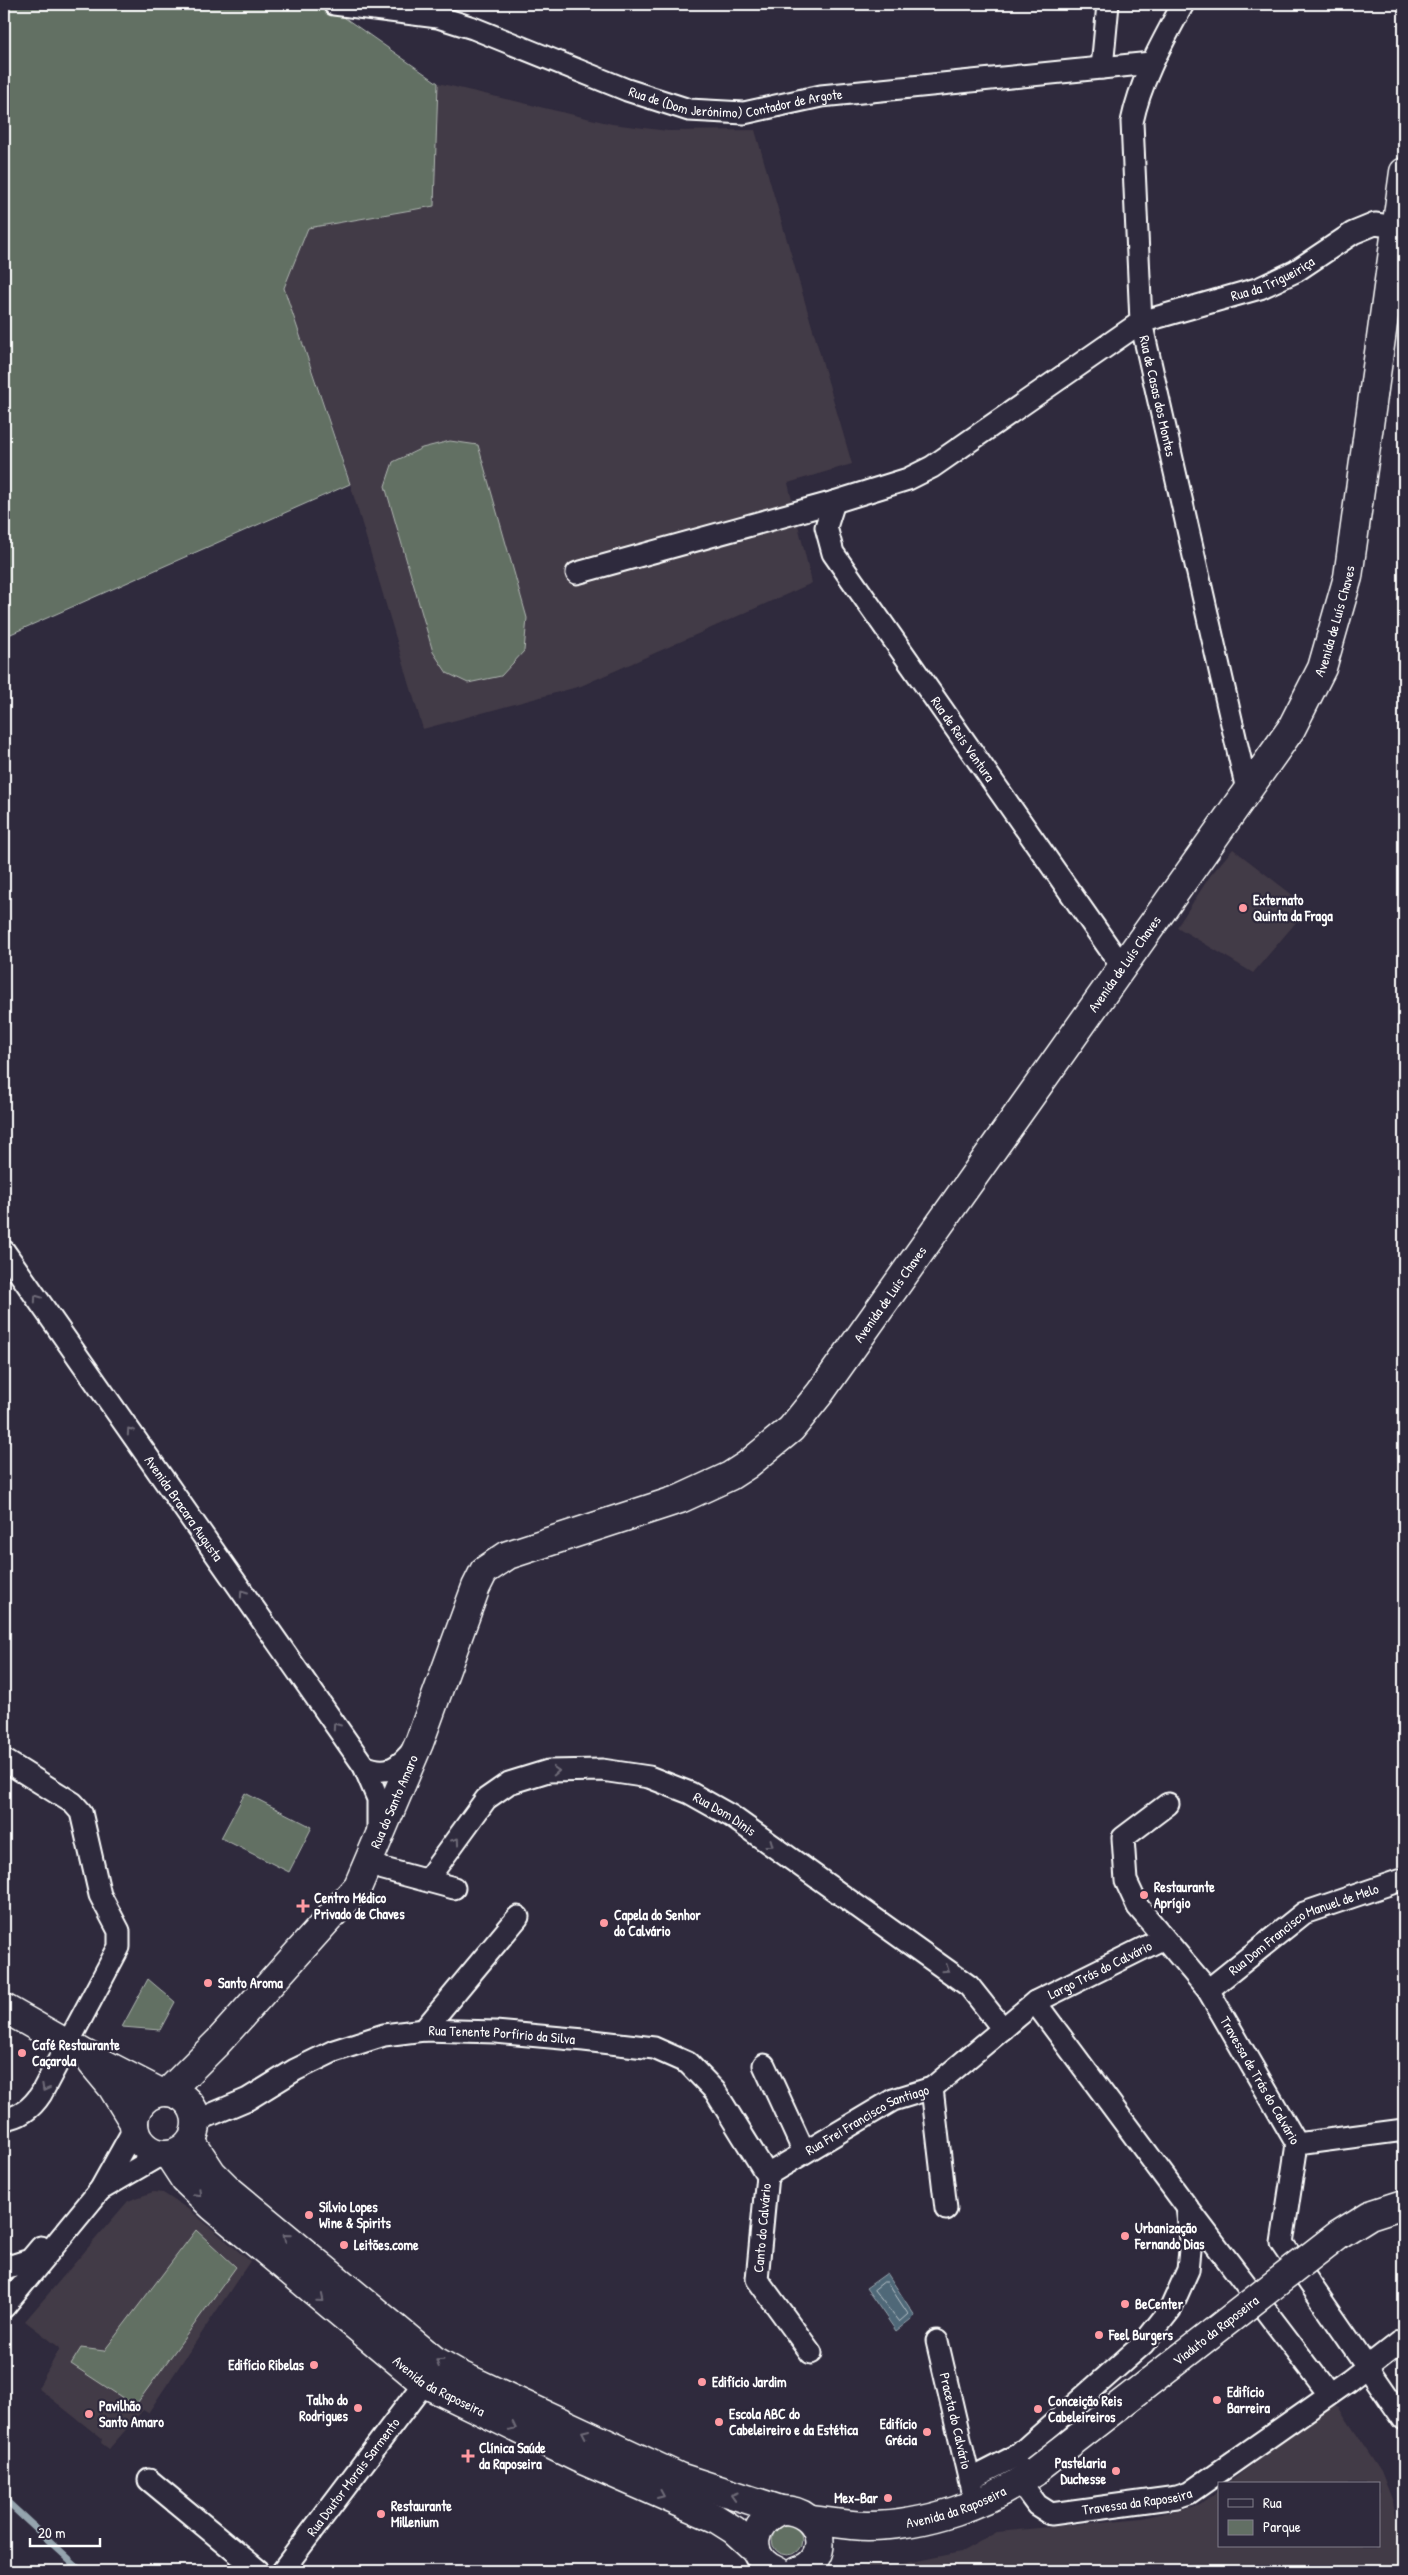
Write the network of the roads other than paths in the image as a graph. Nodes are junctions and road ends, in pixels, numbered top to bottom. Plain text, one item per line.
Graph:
1 (334, 4) edge
2 (1108, 4) edge
3 (1183, 4) edge
4 (1151, 63) junction
5 (1102, 68) junction
6 (1404, 172) edge
7 (1404, 176) edge
8 (1397, 227) junction
9 (1141, 322) junction
10 (834, 502) junction
11 (577, 572) dead end
12 (1247, 790) junction
13 (1123, 968) junction
14 (4, 1251) edge
15 (531, 1546) joint
16 (419, 1743) junction
17 (4, 1760) edge
18 (364, 1766) junction
19 (1168, 1804) dead end
20 (378, 1838) junction
21 (369, 1865) junction
22 (1404, 1879) edge
23 (426, 1880) junction
24 (454, 1888) dead end
25 (518, 1917) dead end
26 (1164, 1938) junction
27 (1208, 1990) junction
28 (1035, 2002) junction
29 (4, 2008) edge
30 (1003, 2029) junction
31 (424, 2030) junction
32 (218, 2042) junction
33 (75, 2049) junction
34 (764, 2065) dead end
35 (932, 2088) junction
36 (164, 2092) junction
37 (4, 2119) edge
38 (134, 2126) junction
39 (1404, 2130) edge
40 (183, 2138) junction
41 (1297, 2144) junction
42 (804, 2152) junction
43 (766, 2175) junction
44 (100, 2190) junction
45 (1404, 2204) edge
46 (1188, 2207) junction
47 (946, 2210) dead end
48 (82, 2212) junction
49 (4, 2263) edge
50 (8, 2298) edge
51 (937, 2341) dead end
52 (1402, 2342) edge
53 (811, 2353) dead end
54 (1366, 2366) junction
55 (424, 2383) junction
56 (1329, 2394) junction
57 (1404, 2420) edge
58 (1028, 2477) junction
59 (149, 2480) dead end
60 (972, 2491) junction
61 (781, 2510) junction
62 (811, 2520) junction
63 (868, 2526) junction
64 (784, 2565) edge
65 (259, 2571) edge
66 (282, 2571) edge

1 - 5 street, Rua de (Dom Jerónimo) Contador de Argote
2 - 5 street
3 - 4 street, Rua de Casas dos Montes
4 - 5 street, Rua de (Dom Jerónimo) Contador de Argote
4 - 9 street, Rua de Casas dos Montes
6 - 7 main road, Avenida de Luís Chaves
7 - 8 main road, Avenida de Luís Chaves
8 - 9 street, Rua da Trigueiriça
8 - 12 main road, Avenida de Luís Chaves
9 - 10 street, Rua da Trigueiriça
9 - 12 street, Rua de Casas dos Montes
10 - 11 street, Rua da Trigueiriça
10 - 13 street, Rua de Reis Ventura
12 - 13 main road, Avenida de Luís Chaves
13 - 15 main road, Avenida de Luís Chaves
18 -> 14 street, Avenida Bracara Augusta
15 - 16 main road, Rua do Santo Amaro
16 - 18 street
16 - 20 main road, Rua do Santo Amaro
17 - 33 street
18 - 20 street, Avenida Bracara Augusta
19 - 26 street, Travessa de Trás do Calvário
20 - 21 main road, Rua do Santo Amaro
21 - 23 street
21 - 32 main road, Rua do Santo Amaro
22 - 27 street, Rua Dom Francisco Manuel de Melo
23 - 24 street
23 -> 30 street, Rua Dom Dinis
25 - 31 street
26 - 27 street, Travessa de Trás do Calvário
26 - 28 street, Largo Trás do Calvário
27 - 41 street, Travessa de Trás do Calvário
28 - 30 street, Rua Frei Francisco Santiago
28 - 46 street
29 - 33 main road
30 - 35 street, Rua Frei Francisco Santiago
31 - 40 street, Rua Tenente Porfírio da Silva
31 - 43 street, Rua Tenente Porfírio da Silva
32 - 36 main road, Rua do Santo Amaro
32 - 40 main road, Rua do Santo Amaro
33 - 36 main road
33 -> 37 street
33 - 38 main road
34 - 42 street
35 - 42 street, Rua Frei Francisco Santiago
35 - 47 street
36 - 38 main road
36 - 40 main road
38 - 40 main road
38 - 44 street
39 - 41 street
40 - 44 street, Rua Tenente Porfírio da Silva
40 -> 55 main road, Avenida da Raposeira
61 -> 40 main road, Avenida da Raposeira
41 - 54 street, Travessa de Trás do Calvário
42 - 43 street, Rua Frei Francisco Santiago
43 - 53 street, Canto do Calvário
44 - 48 street
45 - 58 main road, Viaduto da Raposeira, bridge
46 - 56 street
46 - 60 street
48 - 49 street
48 - 50 street
51 - 60 street, Praceta do Calvário
52 - 54 street, Travessa da Raposeira
54 - 56 street, Travessa da Raposeira
54 - 57 street, Travessa de Trás do Calvário
55 -> 64 main road, Avenida da Raposeira
55 - 66 street, Rua Doutor Morais Sarmento
56 - 58 street, Travessa da Raposeira
58 - 60 main road, Avenida da Raposeira
59 - 65 street
60 - 63 main road, Avenida da Raposeira
61 - 62 main road, Avenida da Raposeira
61 - 64 main road
62 - 63 main road, Avenida da Raposeira
62 - 64 main road
63 - 64 main road, Avenida da Raposeira

